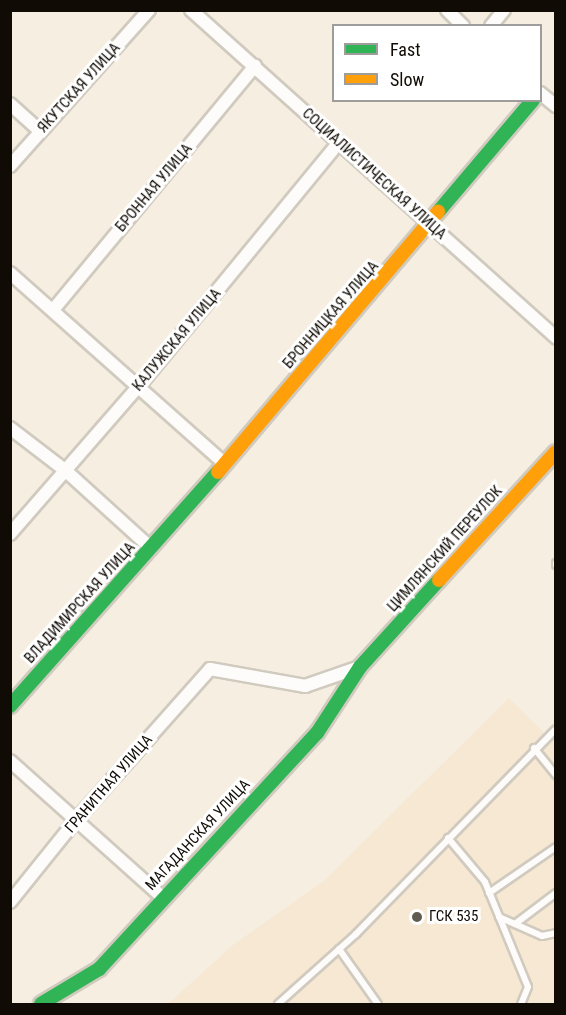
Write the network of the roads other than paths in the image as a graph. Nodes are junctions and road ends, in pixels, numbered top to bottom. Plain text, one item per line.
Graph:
1 (149, 10) edge
2 (192, 10) edge
3 (447, 10) edge
4 (504, 10) edge
5 (461, 24) edge
6 (493, 24) edge
7 (255, 66) junction
8 (542, 95) edge
9 (531, 102) edge
10 (10, 104) edge
11 (555, 106) edge
12 (40, 131) junction
13 (339, 142) junction
14 (10, 166) edge
15 (430, 225) junction
16 (10, 273) edge
17 (53, 310) junction
18 (555, 338) edge
19 (138, 387) junction
20 (10, 428) edge
21 (555, 452) edge
22 (225, 464) junction
23 (66, 471) junction
24 (10, 534) edge
25 (151, 548) junction
26 (360, 667) junction
27 (10, 706) edge
28 (555, 729) edge
29 (534, 748) junction
30 (10, 761) edge
31 (554, 771) edge
32 (76, 820) junction
33 (448, 838) junction
34 (555, 847) edge
35 (555, 893) edge
36 (489, 894) junction
37 (162, 897) junction
38 (10, 902) edge
39 (498, 917) junction
40 (515, 924) junction
41 (555, 933) edge
42 (339, 949) junction
43 (41, 1005) edge
44 (278, 1005) edge
45 (378, 1005) edge
46 (522, 1005) edge

1 - 12 street, ЯКУТСКАЯ УЛИЦА
2 - 7 street, СОЦИАЛИСТИЧЕСКАЯ УЛИЦА
3 - 5 street
4 - 6 street
7 - 13 street, СОЦИАЛИСТИЧЕСКАЯ УЛИЦА
7 - 17 street, БРОННАЯ УЛИЦА
8 - 11 street
9 - 15 street, БРОННИЦКАЯ УЛИЦА
10 - 12 street
12 - 14 street, ЯКУТСКАЯ УЛИЦА
13 - 15 street, СОЦИАЛИСТИЧЕСКАЯ УЛИЦА
13 - 19 street, КАЛУЖСКАЯ УЛИЦА
15 - 18 street, СОЦИАЛИСТИЧЕСКАЯ УЛИЦА
15 - 22 street, БРОННИЦКАЯ УЛИЦА
16 - 17 street
17 - 19 street
19 - 22 street
19 - 23 street, КАЛУЖСКАЯ УЛИЦА
20 - 23 street
21 - 26 street, ЦИМЛЯНСКИЙ ПЕРЕУЛОК
22 - 25 street, БРОННИЦКАЯ УЛИЦА
23 - 24 street, КАЛУЖСКАЯ УЛИЦА
23 - 25 street
25 - 27 street, ВЛАДИМИРСКАЯ УЛИЦА
26 - 32 street, ГРАНИТНАЯ УЛИЦА
26 - 37 street, МАГАДАНСКАЯ УЛИЦА
28 - 29 lane
29 - 31 lane
29 - 33 lane
30 - 32 street
32 - 37 street
32 - 38 street, ГРАНИТНАЯ УЛИЦА
33 - 36 lane
33 - 42 lane
34 - 36 lane
35 - 40 lane
36 - 39 lane
37 - 43 street, МАГАДАНСКАЯ УЛИЦА
39 - 40 lane
39 - 46 lane
40 - 41 lane
42 - 44 lane
42 - 45 lane

